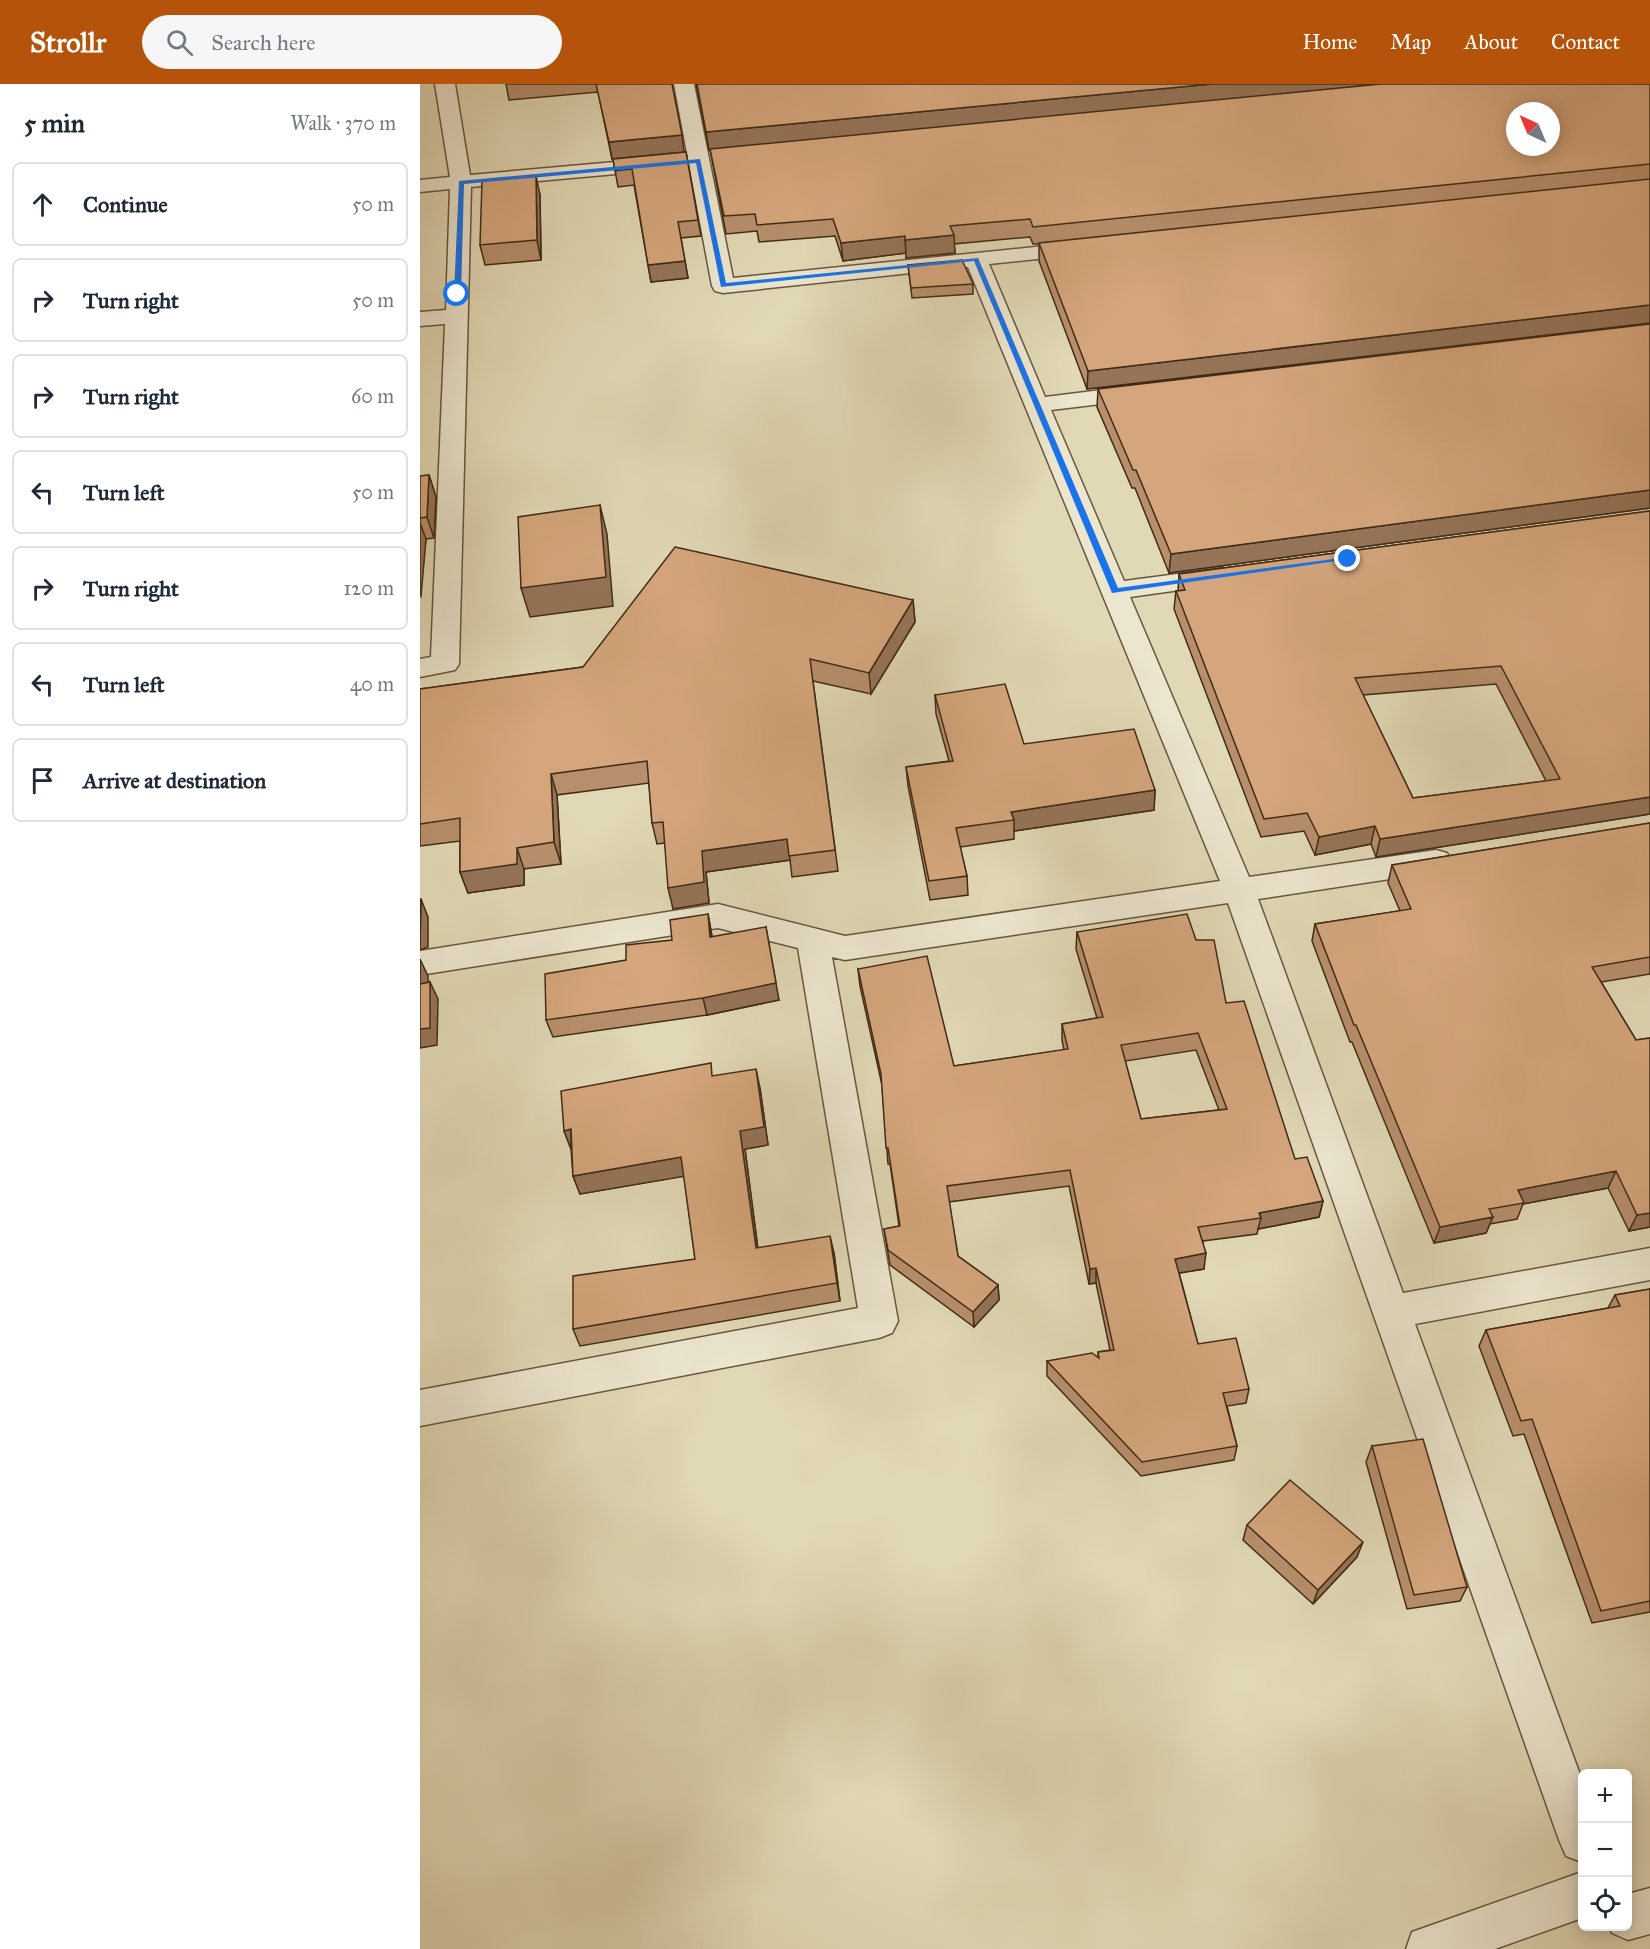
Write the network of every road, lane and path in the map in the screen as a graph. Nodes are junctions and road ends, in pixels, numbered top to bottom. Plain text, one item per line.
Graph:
1 (445, 84) edge
2 (684, 84) edge
3 (722, 158) edge
4 (698, 161) junction
5 (461, 182) junction
6 (420, 186) edge
7 (1106, 245) edge
8 (976, 259) junction
9 (457, 316) junction
10 (420, 320) edge
11 (1167, 389) edge
12 (1037, 405) junction
13 (1246, 573) edge
14 (1115, 591) junction
15 (420, 668) edge
16 (1463, 857) edge
17 (1240, 892) junction
18 (813, 940) junction
19 (420, 963) edge
20 (1650, 1264) edge
21 (1392, 1312) junction
22 (420, 1408) edge
23 (1578, 1829) edge
24 (1578, 1896) edge
25 (1650, 1911) edge
26 (1632, 1916) edge
27 (1430, 1949) edge

1 - 5 street
2 - 4 street
3 - 4 street
4 - 5 street
4 - 8 street
5 - 6 street
5 - 9 street
7 - 8 street
8 - 12 street
9 - 10 street
9 - 15 street
11 - 12 street
12 - 14 street
13 - 14 street
14 - 17 street
16 - 17 street
17 - 18 street
17 - 21 street
18 - 19 street
18 - 22 street
20 - 21 street
21 - 23 street
24 - 27 street
25 - 26 street

